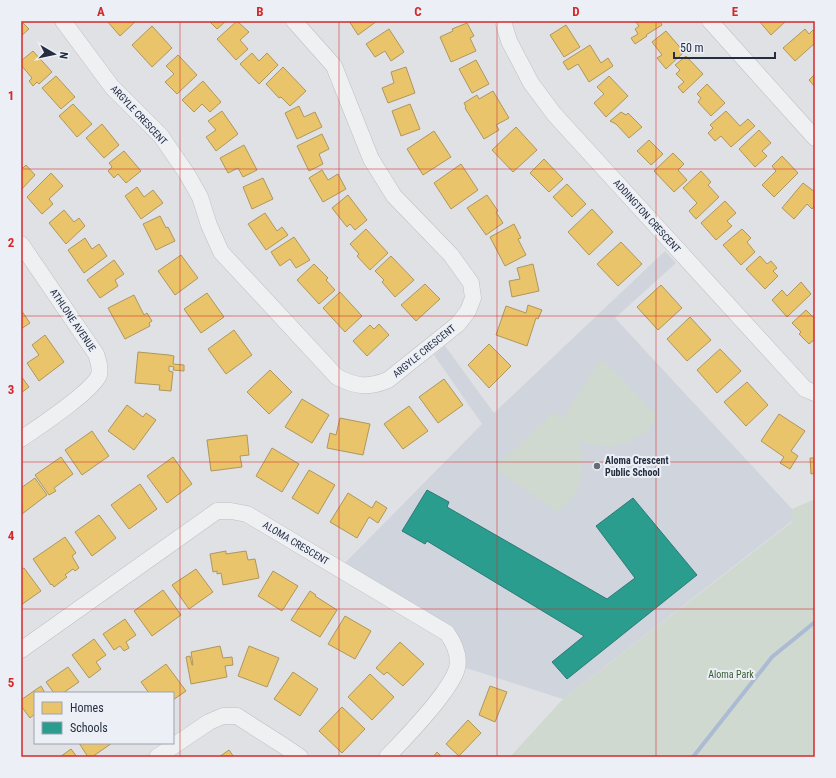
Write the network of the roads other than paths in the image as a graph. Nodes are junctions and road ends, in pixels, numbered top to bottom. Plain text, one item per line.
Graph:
1 (63, 21) edge
2 (294, 21) edge
3 (504, 21) edge
4 (710, 21) edge
5 (815, 138) edge
6 (21, 244) edge
7 (815, 393) edge
8 (21, 439) edge
9 (21, 650) edge
10 (157, 757) edge
11 (300, 757) edge
12 (387, 757) edge

1 - 2 street, ARGYLE CRESCENT
3 - 7 street, ADDINGTON CRESCENT
4 - 5 street
6 - 8 street, ATHLONE AVENUE
9 - 12 street, ALOMA CRESCENT
10 - 11 street

